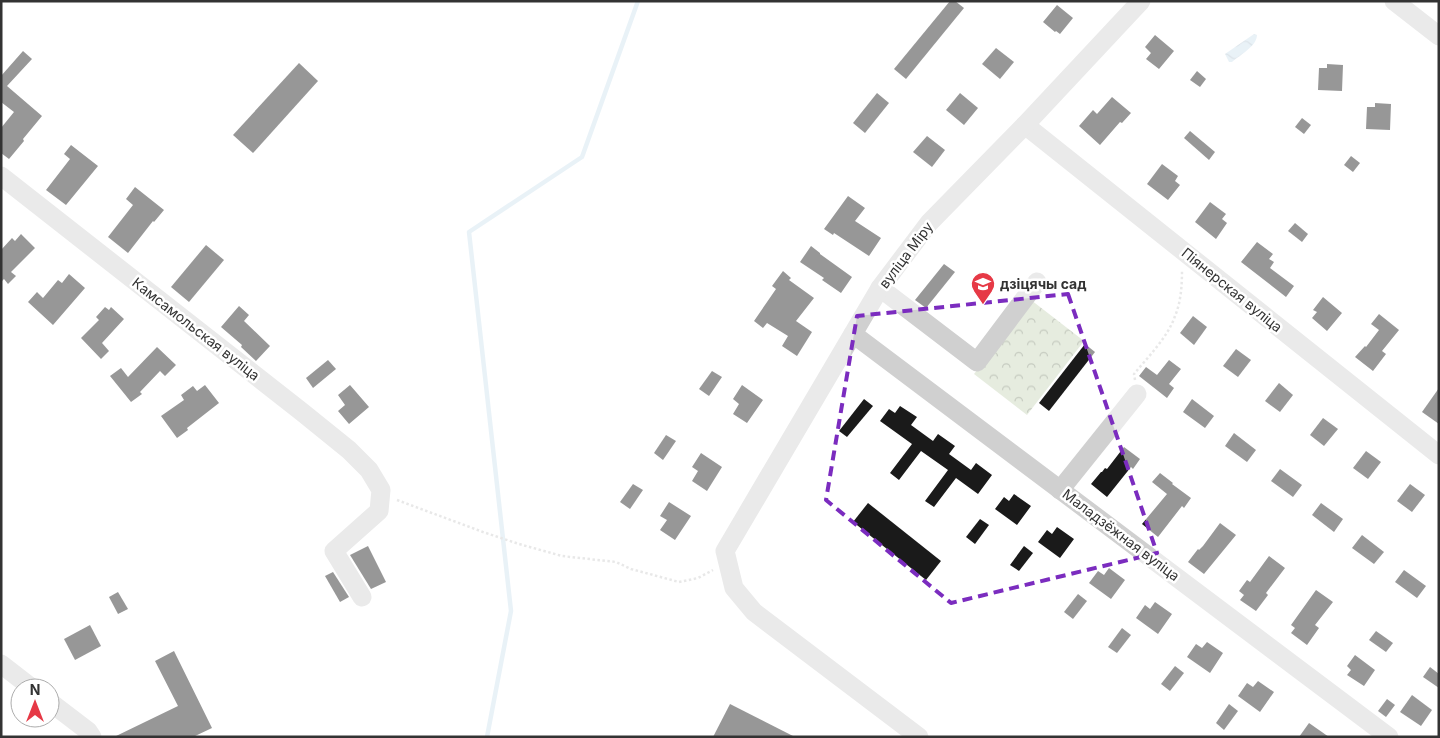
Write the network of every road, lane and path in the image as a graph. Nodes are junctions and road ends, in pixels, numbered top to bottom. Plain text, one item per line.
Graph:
1 (1141, 1) edge
2 (1394, 1) edge
3 (1439, 36) edge
4 (1026, 124) junction
5 (1, 176) edge
6 (1180, 248) junction
7 (1038, 282) dead end
8 (880, 288) junction
9 (853, 334) junction
10 (1137, 394) joint
11 (1439, 455) edge
12 (381, 490) junction
13 (1060, 490) junction
14 (726, 557) junction
15 (362, 597) dead end
16 (1, 664) edge
17 (19, 678) edge
18 (60, 710) edge
19 (92, 737) edge
20 (919, 737) edge
21 (1389, 737) edge

1 - 4 street, вуліца Міру
2 - 3 street
4 - 6 street, Піянерская вуліца
4 - 8 street, вуліца Міру
5 - 12 street, Камсамольская вуліца
6 - 10 path
6 - 11 street, Піянерская вуліца
7 - 8 street
8 - 9 street, вуліца Міру
9 - 13 street, Маладзёжная вуліца
9 - 14 street, вуліца Міру
10 - 13 street
12 - 14 path
12 - 15 street
13 - 21 street, Маладзёжная вуліца
14 - 20 street
16 - 17 street
18 - 19 street

